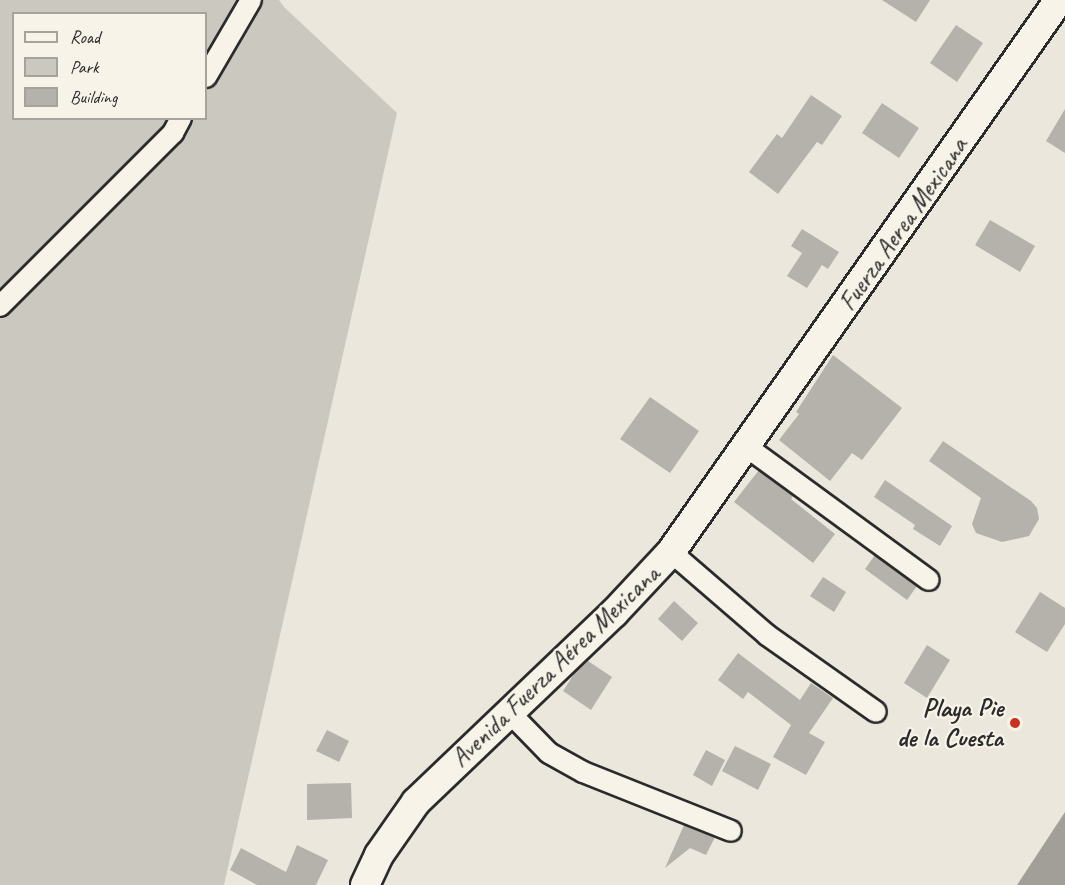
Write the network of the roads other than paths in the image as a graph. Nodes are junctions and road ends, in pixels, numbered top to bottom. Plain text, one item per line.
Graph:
1 (251, 0) edge
2 (1059, 0) edge
3 (207, 75) edge
4 (180, 120) edge
5 (0, 306) edge
6 (747, 447) junction
7 (671, 552) junction
8 (929, 580) dead end
9 (876, 711) dead end
10 (511, 714) junction
11 (731, 831) dead end
12 (365, 885) edge

1 - 3 street
2 - 6 main road, Fuerza Aerea Mexicana
4 - 5 street
6 - 7 main road, Avenida Fuerza Aérea Mexicana
6 - 8 street
7 - 9 street
7 - 10 main road, Avenida Fuerza Aérea Mexicana
10 - 11 street
10 - 12 main road, Avenida Fuerza Aérea Mexicana

